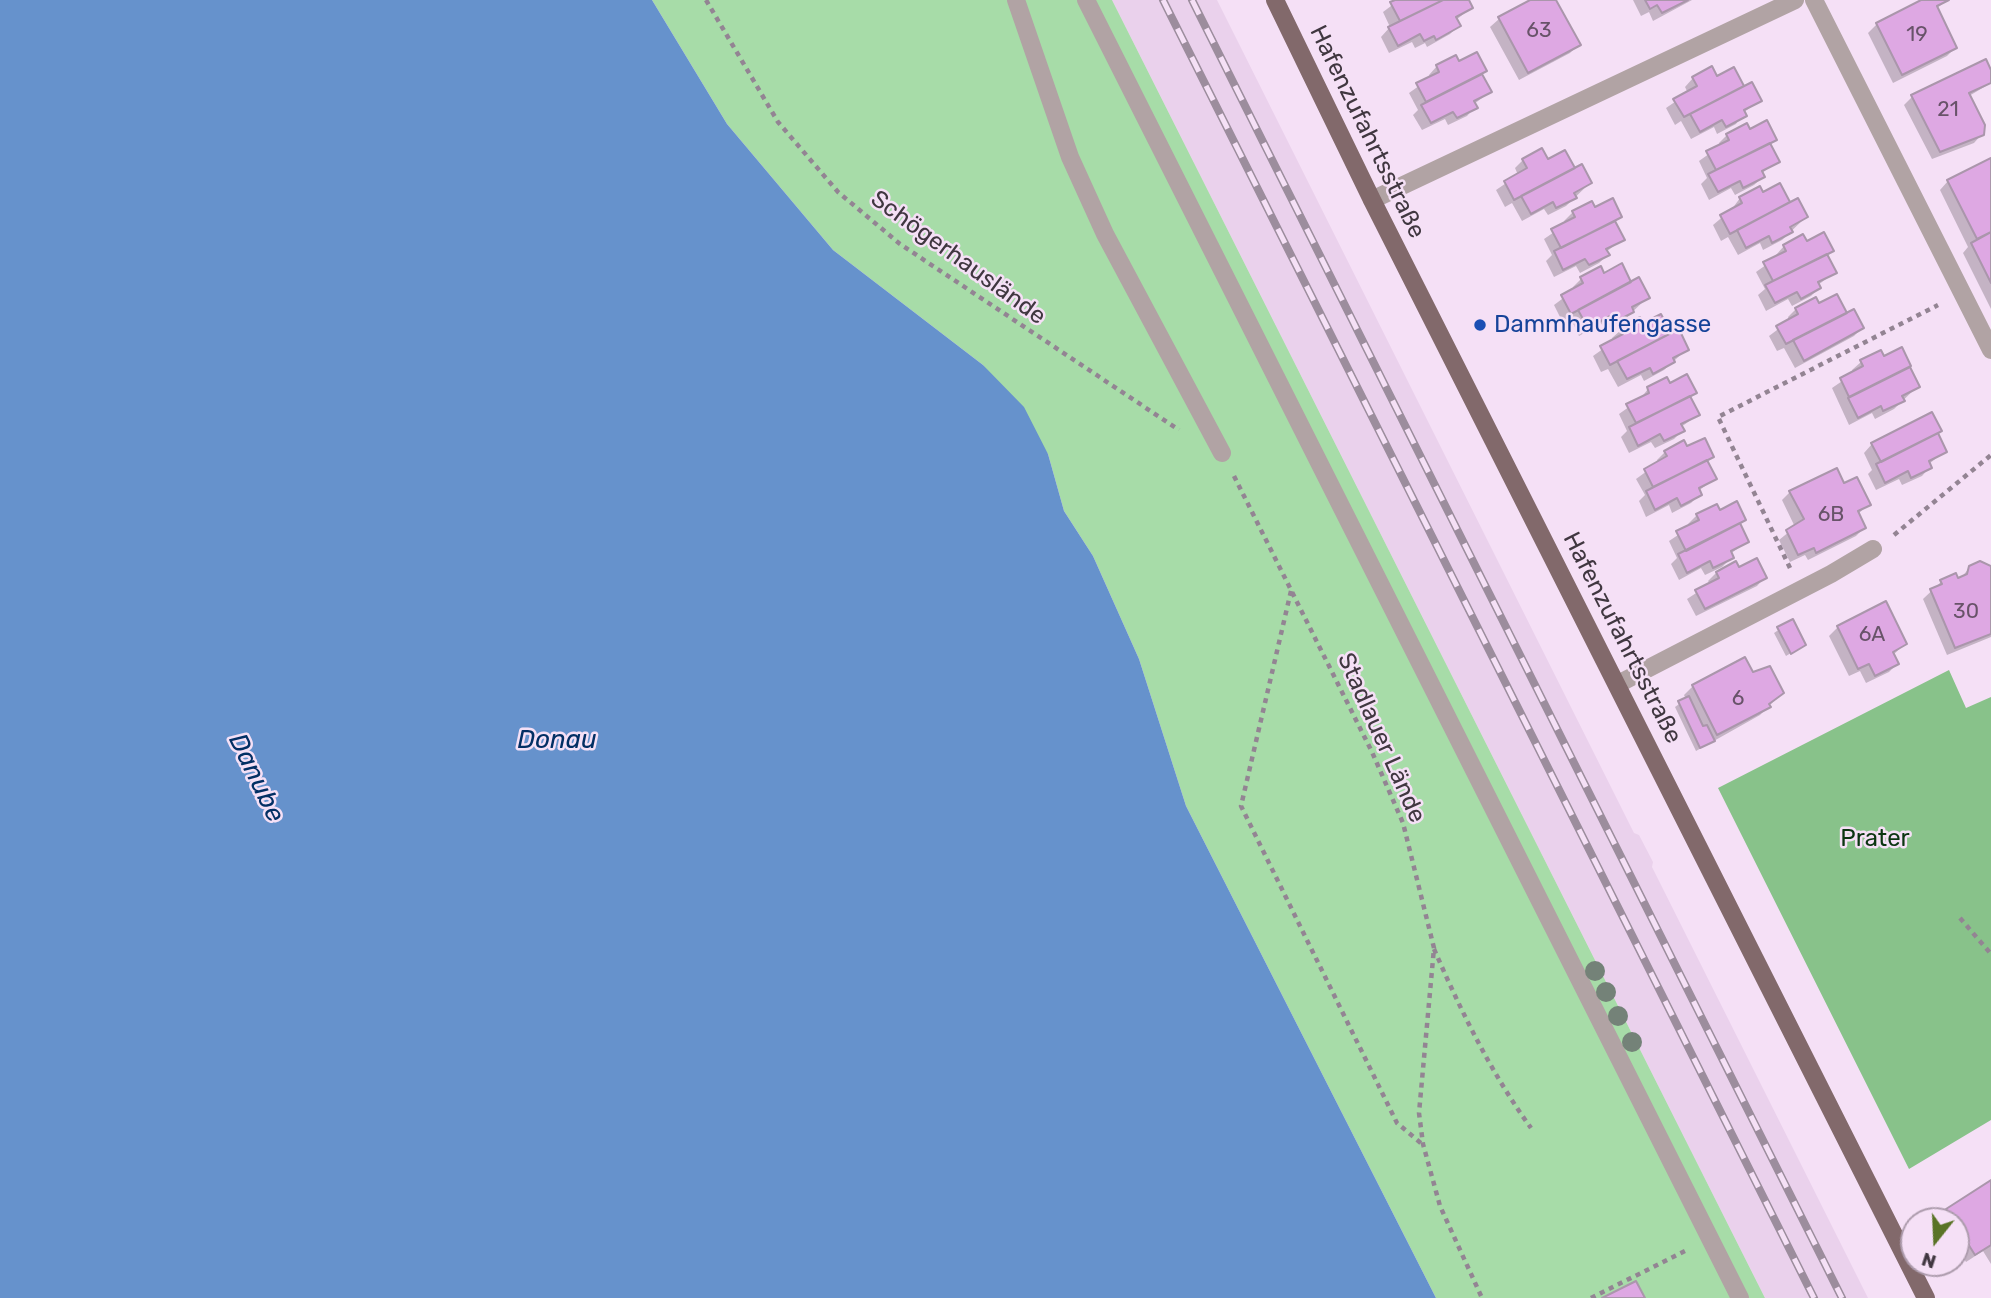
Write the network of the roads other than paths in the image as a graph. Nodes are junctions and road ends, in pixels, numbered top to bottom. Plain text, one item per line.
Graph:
1 (1016, 0) edge
2 (1086, 0) edge
3 (1275, 0) edge
4 (1795, 0) edge
5 (1814, 0) edge
6 (1371, 200) junction
7 (1991, 350) edge
8 (1222, 453) road end
9 (1873, 549) road end
10 (1618, 684) junction
11 (1740, 1298) edge
12 (1926, 1298) edge

1 - 8 street
2 - 11 street
3 - 6 main road, Hafenzufahrtsstraße
4 - 6 street
5 - 7 street
6 - 10 main road, Hafenzufahrtsstraße
9 - 10 street
10 - 12 main road, Hafenzufahrtsstraße

